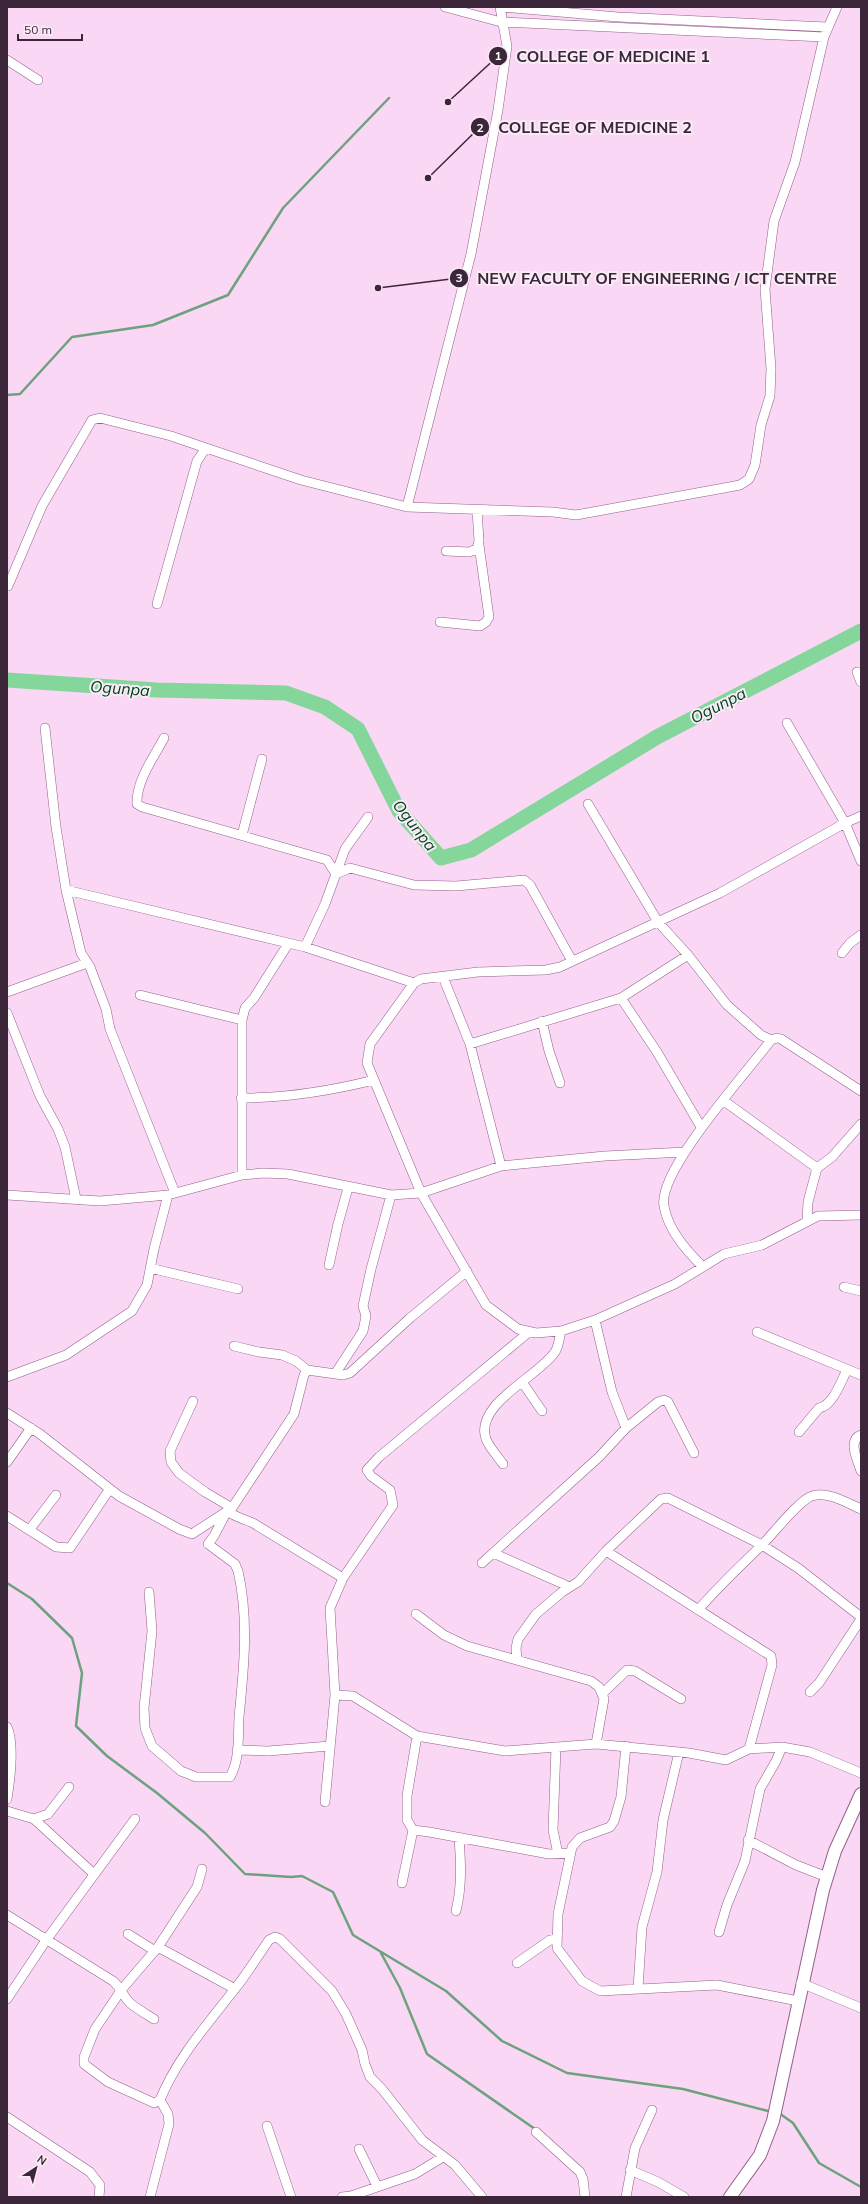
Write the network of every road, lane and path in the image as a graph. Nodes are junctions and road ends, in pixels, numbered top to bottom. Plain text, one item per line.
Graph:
1 (445, 7) edge
2 (501, 7) edge
3 (837, 7) edge
4 (502, 22) junction
5 (827, 27) junction
6 (824, 37) junction
7 (7, 60) edge
8 (38, 80) dead end
9 (206, 448) junction
10 (407, 507) junction
11 (477, 510) junction
12 (479, 545) junction
13 (446, 551) dead end
14 (8, 586) edge
15 (158, 604) dead end
16 (440, 622) dead end
17 (857, 672) dead end
18 (861, 682) edge
19 (786, 723) dead end
20 (45, 728) dead end
21 (164, 738) dead end
22 (262, 759) dead end
23 (588, 804) dead end
24 (861, 816) edge
25 (368, 817) dead end
26 (845, 823) junction
27 (242, 835) junction
28 (861, 861) edge
29 (336, 874) junction
30 (66, 890) junction
31 (658, 922) junction
32 (861, 936) edge
33 (288, 944) junction
34 (306, 947) junction
35 (842, 953) dead end
36 (688, 955) junction
37 (572, 961) junction
38 (87, 963) junction
39 (443, 977) junction
40 (414, 983) junction
41 (7, 992) edge
42 (140, 995) dead end
43 (621, 998) junction
44 (7, 1013) edge
45 (242, 1020) junction
46 (542, 1021) junction
47 (771, 1040) junction
48 (470, 1044) junction
49 (374, 1080) junction
50 (560, 1083) dead end
51 (861, 1091) edge
52 (241, 1098) junction
53 (724, 1101) junction
54 (861, 1124) edge
55 (701, 1127) junction
56 (685, 1152) junction
57 (501, 1166) junction
58 (817, 1168) junction
59 (242, 1175) junction
60 (348, 1188) junction
61 (421, 1193) junction
62 (172, 1194) junction
63 (391, 1195) junction
64 (7, 1196) edge
65 (76, 1199) junction
66 (861, 1215) edge
67 (807, 1221) junction
68 (329, 1265) dead end
69 (703, 1267) junction
70 (150, 1268) junction
71 (467, 1271) junction
72 (844, 1287) dead end
73 (238, 1289) dead end
74 (861, 1291) edge
75 (595, 1320) junction
76 (561, 1331) junction
77 (529, 1332) junction
78 (757, 1332) dead end
79 (234, 1346) dead end
80 (307, 1370) junction
81 (847, 1370) junction
82 (335, 1374) junction
83 (861, 1374) edge
84 (7, 1377) edge
85 (522, 1382) junction
86 (193, 1401) dead end
87 (542, 1412) dead end
88 (7, 1413) edge
89 (32, 1428) junction
90 (626, 1428) junction
91 (799, 1432) dead end
92 (861, 1435) edge
93 (694, 1453) dead end
94 (7, 1462) edge
95 (503, 1464) dead end
96 (861, 1471) edge
97 (109, 1490) junction
98 (56, 1495) dead end
99 (861, 1509) edge
100 (230, 1510) junction
101 (7, 1516) edge
102 (30, 1530) junction
103 (192, 1534) junction
104 (208, 1544) junction
105 (762, 1545) junction
106 (606, 1551) junction
107 (493, 1553) junction
108 (482, 1563) dead end
109 (344, 1578) junction
110 (570, 1587) junction
111 (149, 1592) dead end
112 (698, 1610) junction
113 (416, 1614) dead end
114 (861, 1618) edge
115 (517, 1659) junction
116 (810, 1692) dead end
117 (603, 1693) junction
118 (335, 1695) junction
119 (681, 1699) dead end
120 (7, 1727) edge
121 (417, 1736) junction
122 (596, 1744) junction
123 (330, 1746) junction
124 (626, 1746) junction
125 (782, 1746) junction
126 (556, 1747) junction
127 (749, 1749) junction
128 (237, 1750) junction
129 (679, 1752) junction
130 (861, 1774) edge
131 (69, 1787) dead end
132 (861, 1794) edge
133 (7, 1799) edge
134 (325, 1802) dead end
135 (7, 1811) edge
136 (135, 1818) dead end
137 (34, 1819) junction
138 (413, 1830) junction
139 (459, 1838) junction
140 (748, 1840) junction
141 (571, 1853) junction
142 (558, 1854) junction
143 (202, 1869) dead end
144 (94, 1874) junction
145 (827, 1877) junction
146 (402, 1883) dead end
147 (456, 1911) dead end
148 (7, 1915) edge
149 (719, 1932) dead end
150 (128, 1934) dead end
151 (557, 1938) junction
152 (47, 1939) junction
153 (157, 1949) junction
154 (517, 1963) dead end
155 (801, 1984) junction
156 (638, 1988) junction
157 (122, 1989) junction
158 (235, 1989) junction
159 (7, 1999) edge
160 (798, 2001) junction
161 (861, 2008) edge
162 (154, 2020) dead end
163 (160, 2100) junction
164 (652, 2110) dead end
165 (7, 2117) edge
166 (267, 2126) dead end
167 (536, 2132) dead end
168 (359, 2149) dead end
169 (443, 2157) junction
170 (630, 2170) junction
171 (377, 2186) junction
172 (99, 2197) edge
173 (150, 2197) edge
174 (291, 2197) edge
175 (342, 2197) edge
176 (482, 2197) edge
177 (585, 2197) edge
178 (626, 2197) edge
179 (684, 2197) edge
180 (730, 2197) edge

1 - 4 street
2 - 4 street
2 - 5 street
3 - 5 street
4 - 6 street
4 - 10 street
5 - 6 street
6 - 11 street
7 - 8 street
9 - 10 street
9 - 14 street
9 - 15 street
10 - 11 street
11 - 12 street
12 - 13 street
12 - 16 street
17 - 18 street
19 - 26 street
20 - 30 street
21 - 27 street
22 - 27 street
23 - 31 street
24 - 26 street
25 - 29 street
26 - 28 street
26 - 31 street
27 - 29 street
29 - 34 street
29 - 37 street
30 - 33 street
30 - 38 street
31 - 36 street
31 - 37 street
32 - 35 street
33 - 34 street
33 - 45 street
34 - 40 street
36 - 43 street
36 - 47 street
37 - 39 street
38 - 41 street
38 - 62 street
39 - 40 street
39 - 48 street
40 - 49 street
42 - 45 street
43 - 46 street
43 - 55 street
44 - 65 street
45 - 52 street
46 - 48 street
46 - 50 street
47 - 51 street
47 - 53 street
48 - 57 street
49 - 52 street
49 - 61 street
52 - 59 street
53 - 55 street
53 - 58 street
54 - 58 street
55 - 56 street
56 - 57 street
56 - 69 street
57 - 61 street
58 - 67 street
59 - 60 street
59 - 62 street
60 - 63 street
60 - 68 street
61 - 63 street
61 - 71 street
62 - 65 street
62 - 70 street
63 - 82 street
64 - 65 street
66 - 67 street
67 - 69 street
69 - 75 street
70 - 73 street
70 - 84 street
71 - 77 street
71 - 82 street
72 - 74 street
75 - 76 street
75 - 90 street
76 - 77 street
76 - 85 street
77 - 109 street
78 - 81 street
79 - 80 street
80 - 82 street
80 - 100 street
81 - 83 street
81 - 91 street
85 - 87 street
85 - 95 street
86 - 100 street
88 - 89 street
89 - 94 street
89 - 97 street
90 - 93 street
90 - 107 street
92 - 96 street
97 - 102 street
97 - 103 street
98 - 102 street
99 - 105 street
100 - 103 street
100 - 104 street
100 - 109 street
101 - 102 street
103 - 104 street
104 - 128 street
105 - 106 street
105 - 112 street
105 - 114 street
106 - 110 street
106 - 112 street
107 - 108 street
107 - 110 street
109 - 118 street
110 - 115 street
111 - 128 street
112 - 127 street
113 - 115 street
114 - 116 street
115 - 117 street
117 - 119 street
117 - 122 street
118 - 121 street
118 - 123 street
120 - 133 street
121 - 126 street
121 - 138 street
122 - 124 street
122 - 126 street
123 - 128 street
123 - 134 street
124 - 129 street
124 - 141 street
125 - 127 street
125 - 130 street
125 - 140 street
126 - 142 street
127 - 129 street
129 - 156 street
131 - 137 street
132 - 145 street
135 - 137 street
136 - 144 street
137 - 144 street
138 - 139 street
138 - 146 street
139 - 142 street
139 - 147 street
140 - 145 street
140 - 149 street
141 - 142 street
141 - 151 street
143 - 153 street
144 - 152 street
145 - 155 street
148 - 152 street
150 - 153 street
151 - 154 street
151 - 156 street
152 - 157 street
152 - 159 street
153 - 157 street
153 - 158 street
155 - 160 street
155 - 161 street
156 - 160 street
157 - 162 street
157 - 163 street
158 - 163 street
158 - 169 street
160 - 180 street
163 - 173 street
164 - 170 street
165 - 172 street
166 - 174 street
167 - 177 street
168 - 171 street
169 - 171 street
169 - 176 street
170 - 178 street
170 - 179 street
171 - 175 street

